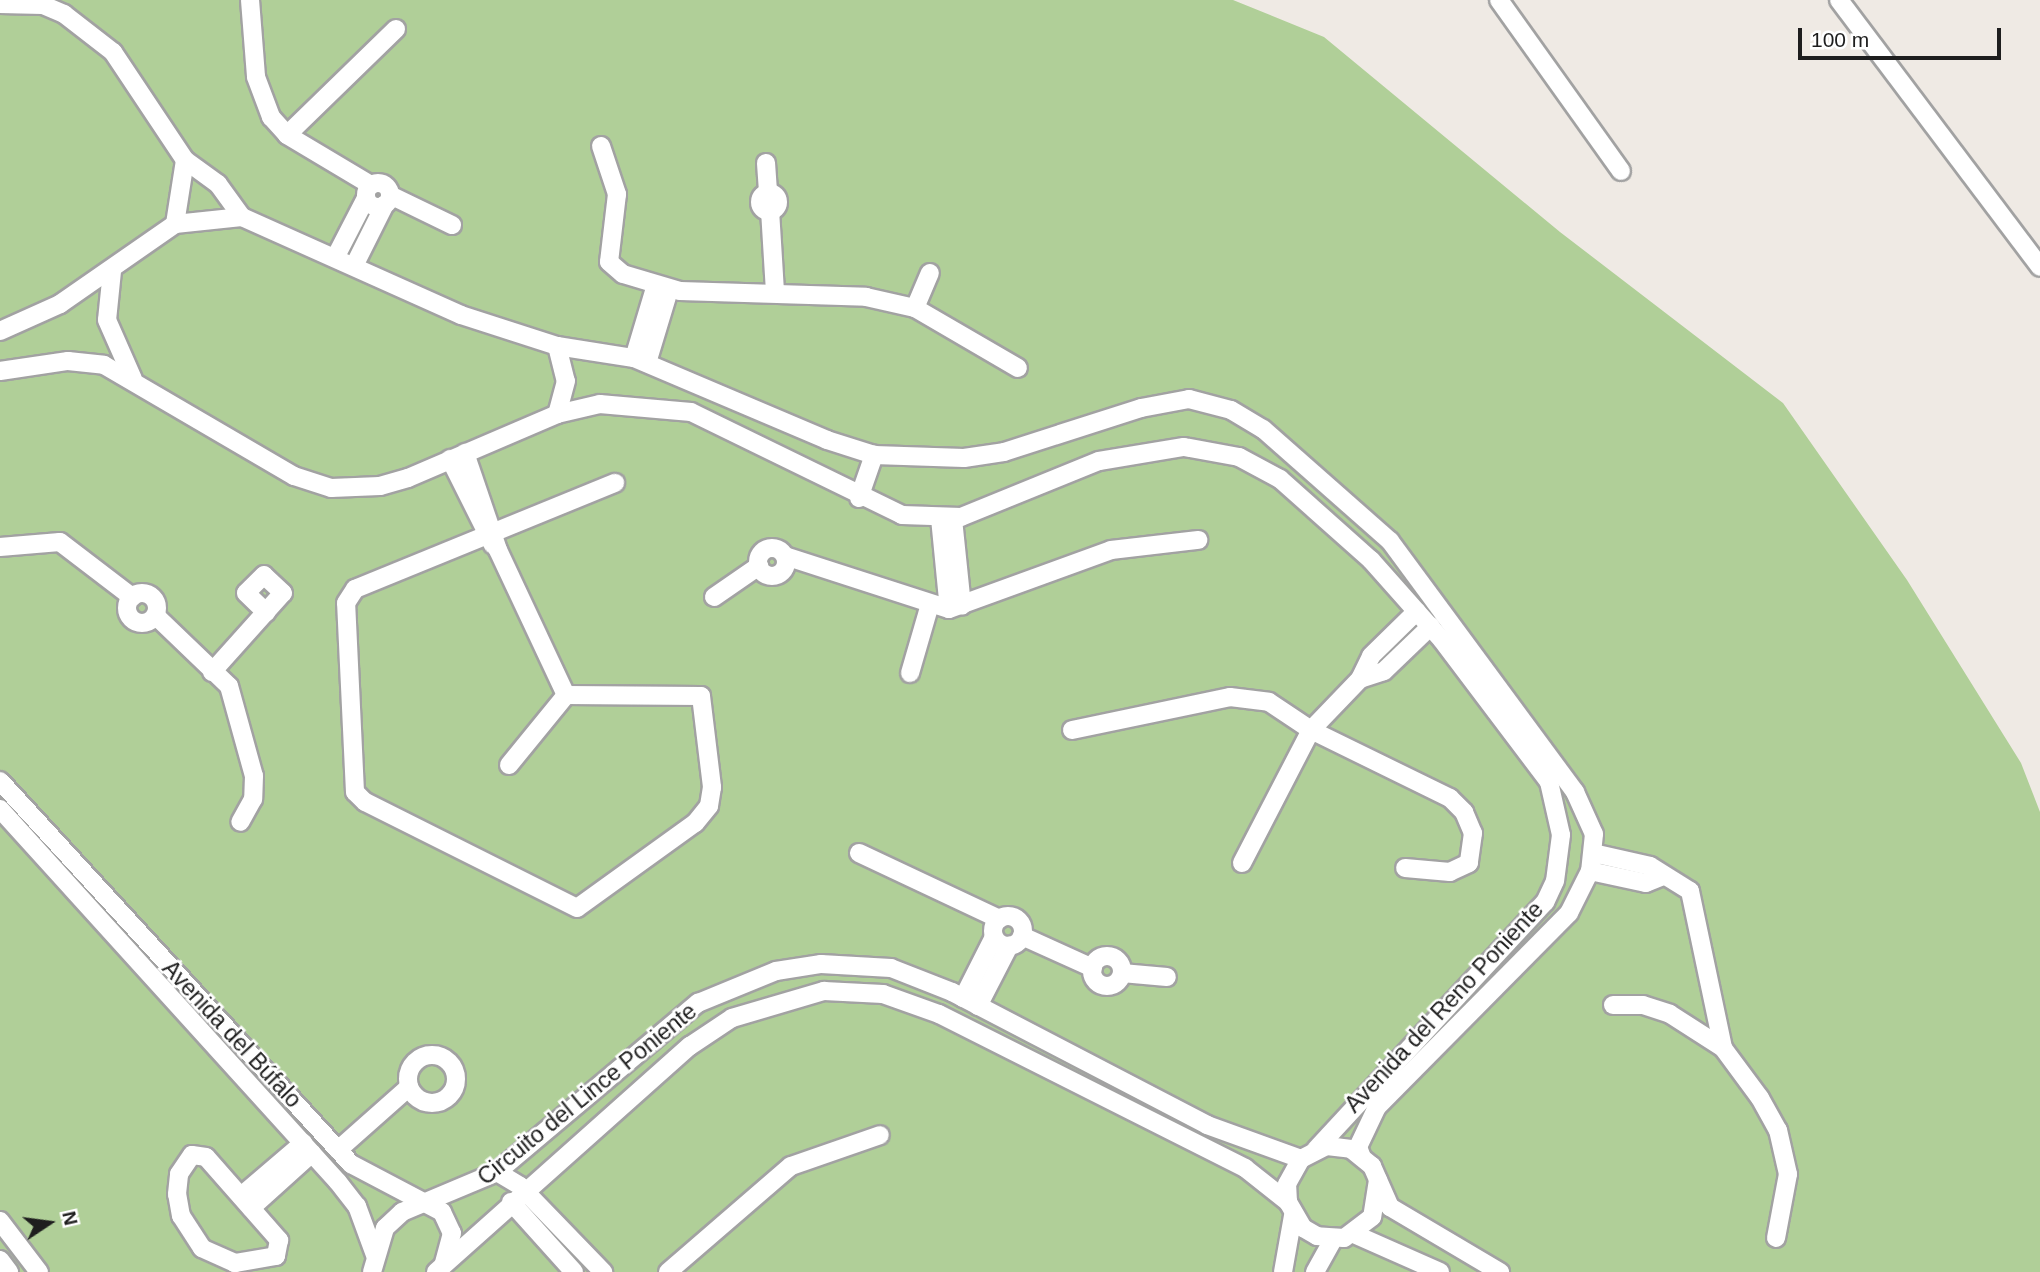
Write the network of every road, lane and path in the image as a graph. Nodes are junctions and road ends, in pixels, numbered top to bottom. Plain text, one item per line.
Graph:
1 (250, 0) edge
2 (1499, 0) edge
3 (1839, 0) edge
4 (4, 2) edge
5 (396, 29) dead end
6 (287, 135) junction
7 (601, 146) dead end
8 (185, 160) junction
9 (765, 163) dead end
10 (1621, 171) dead end
11 (368, 191) junction
12 (387, 200) junction
13 (243, 217) junction
14 (175, 224) junction
15 (452, 225) dead end
16 (335, 258) junction
17 (355, 266) junction
18 (2040, 267) edge
19 (112, 271) junction
20 (930, 272) dead end
21 (662, 289) junction
22 (775, 292) junction
23 (915, 308) junction
24 (0, 331) edge
25 (557, 346) junction
26 (640, 360) junction
27 (1018, 369) dead end
28 (0, 371) edge
29 (133, 379) junction
30 (557, 414) junction
31 (874, 455) junction
32 (458, 456) junction
33 (615, 483) dead end
34 (859, 498) junction
35 (946, 519) junction
36 (1198, 540) dead end
37 (493, 541) junction
38 (0, 547) edge
39 (714, 597) dead end
40 (930, 604) junction
41 (956, 607) junction
42 (1417, 611) junction
43 (266, 612) dead end
44 (1431, 626) junction
45 (212, 672) junction
46 (910, 673) dead end
47 (1360, 679) junction
48 (566, 695) junction
49 (1072, 730) dead end
50 (1311, 730) junction
51 (509, 765) dead end
52 (0, 781) edge
53 (0, 810) edge
54 (240, 822) dead end
55 (859, 853) dead end
56 (1591, 862) junction
57 (1242, 863) dead end
58 (1405, 868) dead end
59 (92, 881) junction
60 (78, 895) junction
61 (999, 919) junction
62 (1008, 940) junction
63 (1167, 977) dead end
64 (1712, 997) junction
65 (971, 1002) junction
66 (1613, 1005) dead end
67 (1686, 1024) junction
68 (1723, 1048) junction
69 (409, 1087) dead end
70 (880, 1135) dead end
71 (307, 1148) junction
72 (338, 1150) junction
73 (1308, 1154) junction
74 (1361, 1155) junction
75 (497, 1172) junction
76 (1378, 1180) junction
77 (377, 1183) junction
78 (519, 1197) junction
79 (246, 1202) junction
80 (429, 1202) junction
81 (357, 1206) junction
82 (1290, 1209) junction
83 (0, 1221) edge
84 (1354, 1234) junction
85 (1776, 1238) dead end
86 (1333, 1239) junction
87 (0, 1261) edge
88 (373, 1264) edge
89 (438, 1270) edge
90 (9, 1272) edge
91 (39, 1272) edge
92 (574, 1272) edge
93 (603, 1272) edge
94 (668, 1272) edge
95 (1283, 1272) edge
96 (1315, 1272) edge
97 (1440, 1272) edge
98 (1500, 1272) edge

1 - 6 street
2 - 10 street
3 - 18 street
4 - 8 street
5 - 6 street
6 - 11 street
7 - 21 street
8 - 13 street
8 - 14 street
9 - 22 street
11 - 12 street
11 - 16 street
12 - 15 street
12 - 17 street
13 - 14 street
13 - 16 street
14 - 19 street
16 - 17 street
17 - 25 street
19 - 24 street
19 - 29 street
20 - 23 street
21 - 22 street
21 - 26 street
22 - 23 street
23 - 27 street
25 - 26 street
25 - 30 street
26 - 31 street
28 - 29 street, Avenida del Reno Poniente
29 - 32 street, Avenida del Reno Poniente
30 - 32 street, Avenida del Reno Poniente
30 - 34 street, Avenida del Reno Poniente
31 - 34 street
31 - 56 street
32 - 37 street
33 - 37 street
34 - 35 street, Avenida del Reno Poniente
35 - 41 street
35 - 42 street, Avenida del Reno Poniente
36 - 41 street
37 - 48 street
37 - 48 street
38 - 45 street
39 - 40 street
40 - 41 street
40 - 46 street
42 - 44 street, Avenida del Reno Poniente
42 - 47 street
43 - 45 street
44 - 47 street
44 - 73 street, Avenida del Reno Poniente
45 - 54 street
47 - 50 street
48 - 51 street
49 - 50 street
50 - 57 street
50 - 58 street
52 - 59 street, Avenida del Búfalo
53 - 60 street, Avenida del Búfalo
55 - 61 street
56 - 64 street
56 - 74 street, Avenida del Reno Poniente
59 - 60 street
59 - 72 street, Avenida del Búfalo
60 - 71 street, Avenida del Búfalo
61 - 62 street
61 - 62 street
62 - 63 street
62 - 65 street
64 - 67 street
64 - 68 street
65 - 73 street, Circuito del Lince Poniente
65 - 75 street, Circuito del Lince Poniente
66 - 67 street
67 - 68 street
68 - 85 street
69 - 72 street
70 - 94 street
71 - 79 street
71 - 81 street, Avenida del Búfalo
72 - 77 street, Avenida del Búfalo
73 - 74 street
73 - 82 street
74 - 76 street
75 - 78 street
75 - 80 street, Circuito del Lince Poniente
76 - 84 street
76 - 98 street
77 - 80 street, Avenida del Búfalo
77 - 81 street
78 - 82 street, Circuito del Lince Poniente
78 - 89 street, Circuito del Lince Poniente
78 - 92 street
78 - 93 street
79 - 79 street
80 - 88 street, Circuito del Lince Poniente
80 - 89 street
81 - 88 street, Avenida del Búfalo
82 - 86 street
82 - 95 street
83 - 91 street
84 - 86 street
84 - 97 street
86 - 96 street
87 - 90 street

